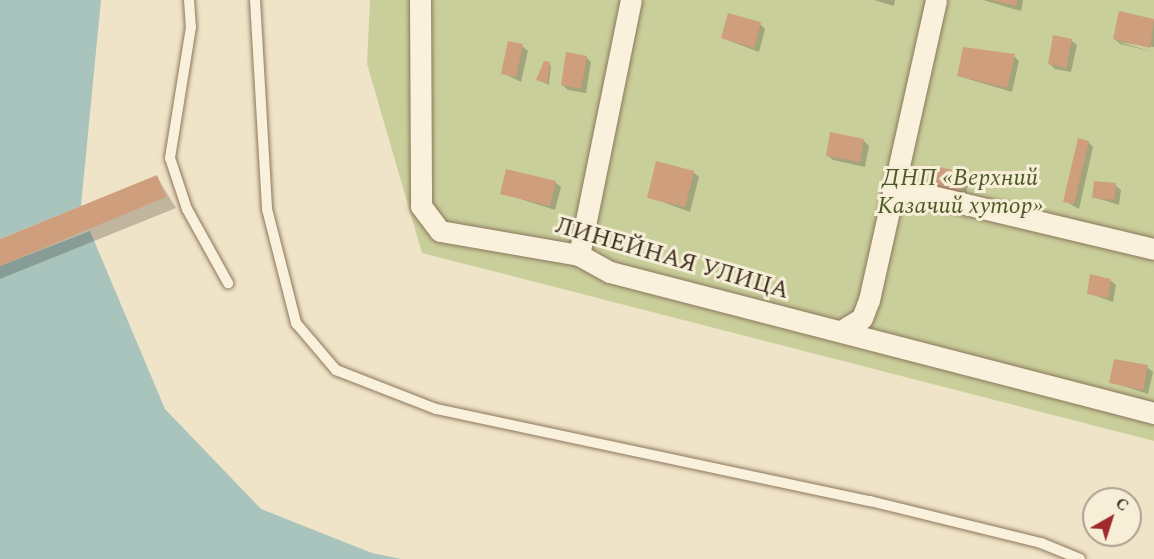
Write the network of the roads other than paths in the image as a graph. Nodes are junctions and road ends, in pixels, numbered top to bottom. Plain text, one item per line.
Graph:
1 (189, 0) edge
2 (255, 0) edge
3 (420, 0) edge
4 (631, 0) edge
5 (936, 0) edge
6 (898, 188) junction
7 (1154, 249) edge
8 (579, 255) junction
9 (228, 283) dead end
10 (843, 330) junction
11 (1154, 413) edge
12 (1080, 559) edge

1 - 9 lane
2 - 12 lane
3 - 8 street, ЛИНЕЙНАЯ УЛИЦА
4 - 8 street
5 - 6 street
6 - 7 street
6 - 10 street
8 - 10 street, ЛИНЕЙНАЯ УЛИЦА
10 - 11 street, ЛИНЕЙНАЯ УЛИЦА

